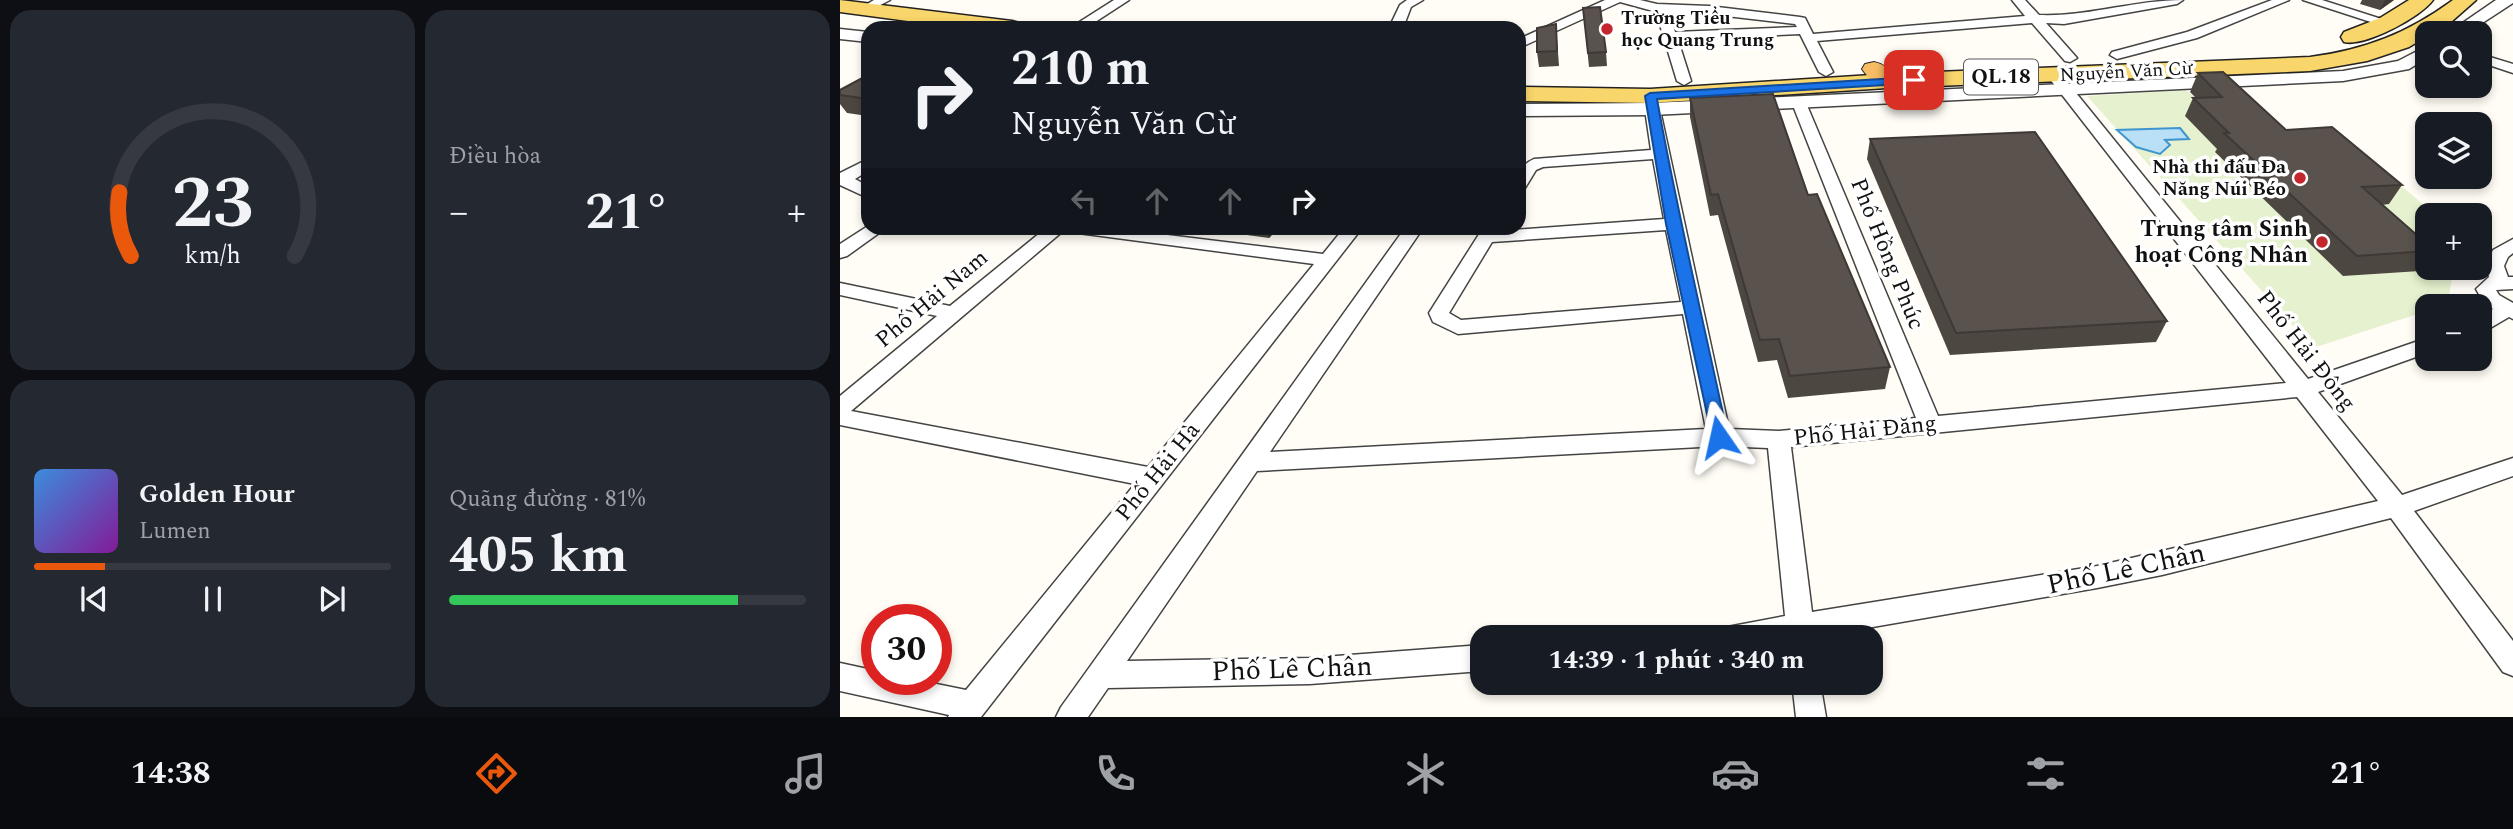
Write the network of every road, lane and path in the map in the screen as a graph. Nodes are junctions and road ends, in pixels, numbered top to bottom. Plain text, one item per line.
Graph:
1 (884, 0) edge
2 (1123, 0) edge
3 (1416, 0) edge
4 (1615, 0) edge
5 (1625, 0) edge
6 (2018, 0) edge
7 (2177, 0) edge
8 (2309, 0) edge
9 (2423, 0) edge
10 (2466, 0) edge
11 (2507, 0) edge
12 (2271, 2) edge
13 (840, 6) edge
14 (1657, 8) junction
15 (863, 10) junction
16 (840, 16) edge
17 (2034, 19) junction
18 (875, 21) edge
19 (954, 21) edge
20 (1088, 21) edge
21 (1399, 21) edge
22 (2445, 21) edge
23 (2475, 21) edge
24 (2388, 23) junction
25 (840, 34) edge
26 (1806, 34) junction
27 (861, 36) edge
28 (1670, 36) junction
29 (1526, 41) edge
30 (2415, 45) edge
31 (2117, 55) junction
32 (2492, 62) edge
33 (2513, 69) edge
34 (1826, 72) junction
35 (2063, 74) junction
36 (1880, 75) junction
37 (1684, 81) junction
38 (1526, 83) edge
39 (1526, 94) edge
40 (1790, 95) junction
41 (1651, 103) junction
42 (1526, 110) edge
43 (1659, 154) junction
44 (861, 168) edge
45 (1526, 173) edge
46 (842, 179) edge
47 (861, 190) edge
48 (1672, 224) junction
49 (1526, 230) edge
50 (866, 235) edge
51 (1048, 235) edge
52 (1126, 235) edge
53 (1348, 235) edge
54 (1409, 235) edge
55 (1488, 235) edge
56 (2513, 245) edge
57 (840, 252) edge
58 (1328, 260) junction
59 (2506, 282) edge
60 (840, 289) edge
61 (1693, 307) junction
62 (2510, 311) edge
63 (953, 313) junction
64 (2492, 321) edge
65 (2415, 349) edge
66 (2302, 389) junction
67 (840, 408) edge
68 (840, 417) edge
69 (1930, 425) junction
70 (1719, 437) junction
71 (1779, 440) junction
72 (1252, 462) junction
73 (2513, 467) edge
74 (1154, 478) junction
75 (2397, 507) junction
76 (1799, 625) edge
77 (1838, 625) edge
78 (1470, 659) edge
79 (2513, 663) edge
80 (1101, 675) junction
81 (840, 677) edge
82 (1808, 695) edge
83 (967, 712) edge
84 (1071, 717) edge
85 (1811, 717) edge

1 - 15 street
2 - 20 street
3 - 21 street
4 - 29 street
5 - 14 street
6 - 17 street, Phố Hải Đông
7 - 17 street
8 - 24 street
9 - 24 main road, Nguyễn Văn Cừ / QL.18
10 - 22 main road, Nguyễn Văn Cừ / QL.18
11 - 23 street
12 - 31 street
13 - 15 main road
14 - 26 street
14 - 28 street
15 - 19 main road
16 - 18 main road
17 - 26 street
17 - 35 street, Phố Hải Đông
24 - 31 main road, Nguyễn Văn Cừ / QL.18
25 - 27 street
26 - 28 street
26 - 34 street
28 - 37 street
30 - 35 main road, Nguyễn Văn Cừ / QL.18
31 - 35 main road, Nguyễn Văn Cừ / QL.18
32 - 33 street
34 - 36 main road, Nguyễn Văn Cừ / QL.18
34 - 37 main road, Nguyễn Văn Cừ / QL.18
35 - 36 main road, Nguyễn Văn Cừ / QL.18
35 - 40 street, Nguyễn Văn Cừ
35 - 66 street, Phố Hải Đông
36 - 40 main road, Nguyễn Văn Cừ / QL.18
37 - 38 main road, Nguyễn Văn Cừ / QL.18
39 - 41 main road, Nguyễn Văn Cừ / QL.18
40 - 41 main road, Nguyễn Văn Cừ / QL.18
40 - 69 street, Phố Hồng Phúc
41 - 42 street, Nguyễn Văn Cừ
41 - 43 street
43 - 45 street
43 - 48 street
44 - 46 street
46 - 47 street
48 - 49 street
48 - 61 street
50 - 57 street
51 - 63 street, Phố Hải Nam
52 - 58 street
53 - 58 street, Phố Hải Hà
54 - 72 street
55 - 61 street
56 - 59 street
58 - 74 street, Phố Hải Hà
59 - 62 street
60 - 63 street
61 - 70 street
62 - 64 street
63 - 67 street, Phố Hải Nam
65 - 66 street, Phố Hải Đăng
66 - 69 street, Phố Hải Đăng
66 - 75 street, Phố Hải Đông
68 - 74 street
69 - 71 street, Phố Hải Đăng
70 - 71 street, Phố Hải Đăng
70 - 72 street, Phố Hải Đăng
71 - 76 street
72 - 80 street
73 - 75 street, Phố Lê Chân
74 - 83 street, Phố Hải Hà
75 - 77 street, Phố Lê Chân
75 - 79 street, Phố Hải Đông
78 - 80 street, Phố Lê Chân
80 - 84 street
81 - 83 street
82 - 85 street

